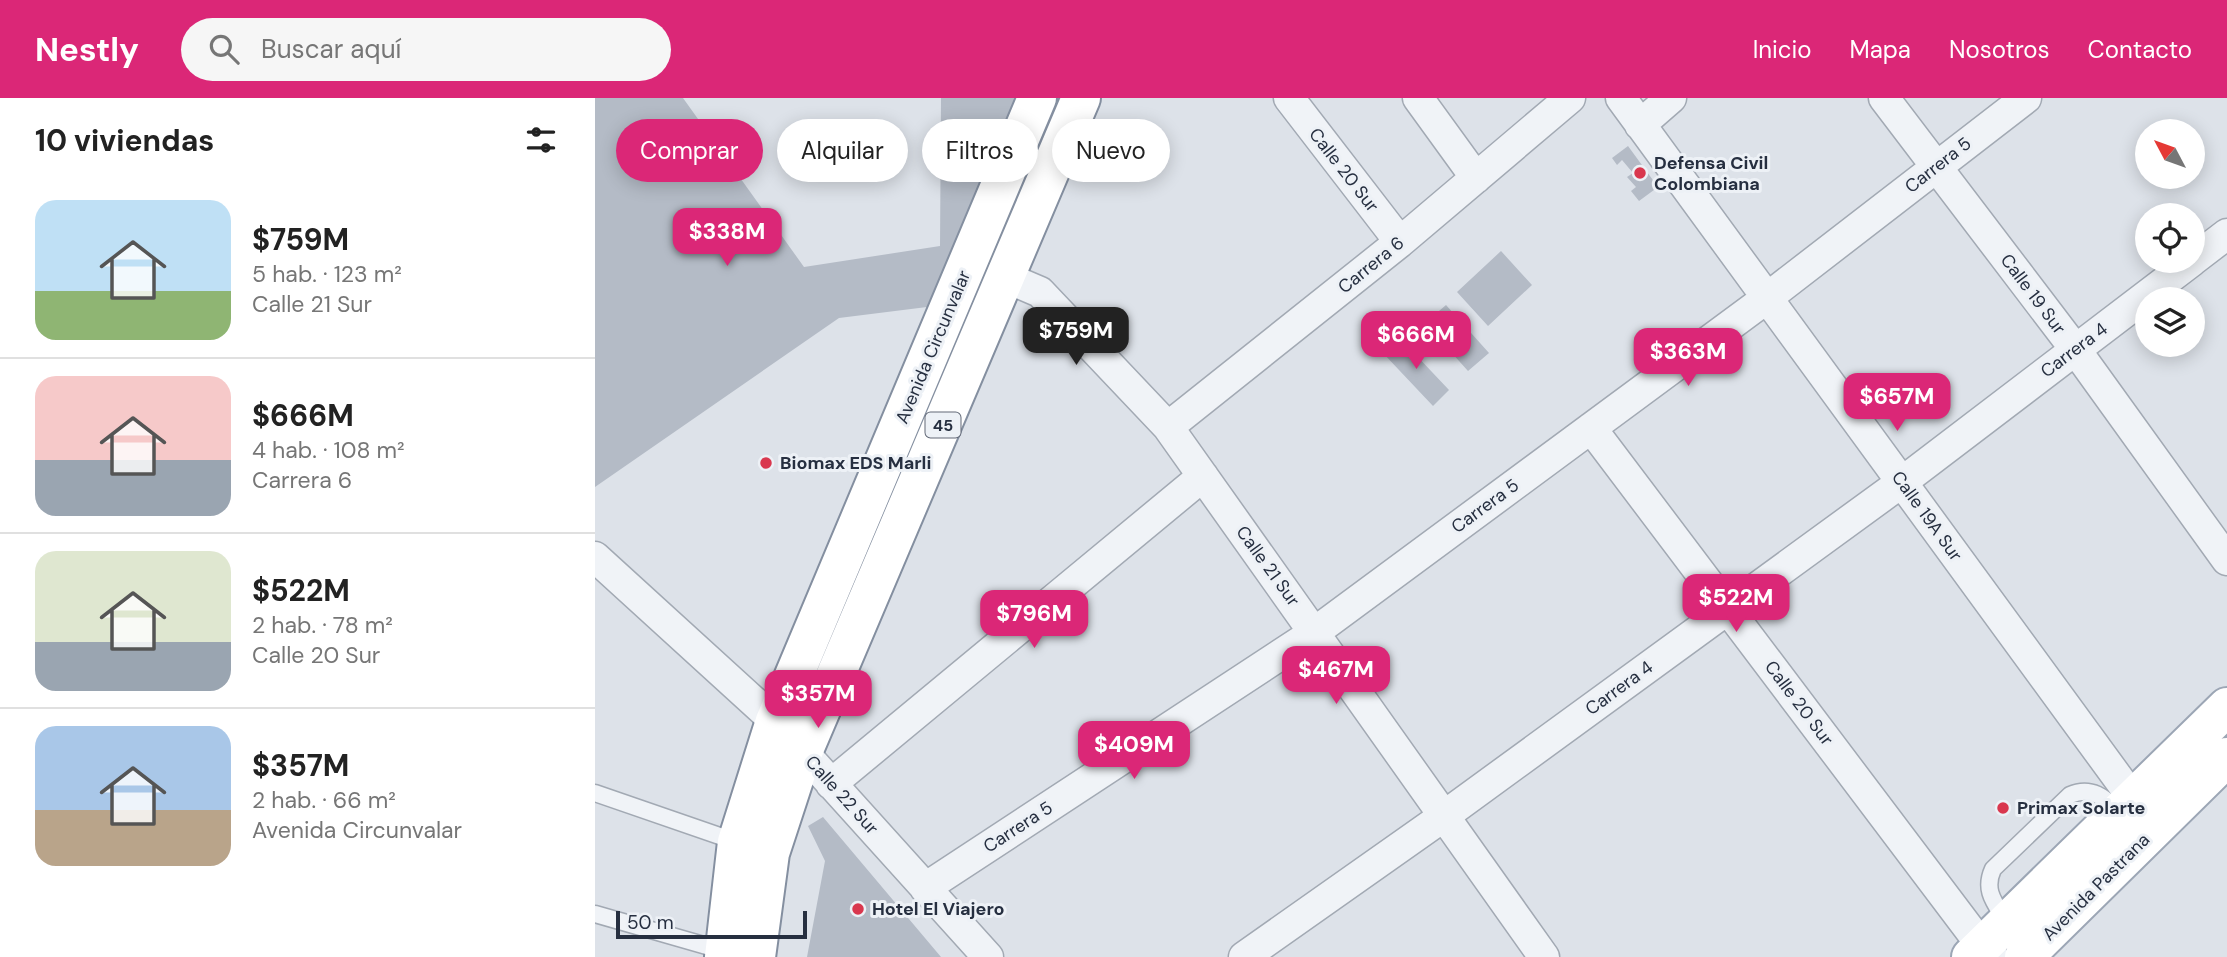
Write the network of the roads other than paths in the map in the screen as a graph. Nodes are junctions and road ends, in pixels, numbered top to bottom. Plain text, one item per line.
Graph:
1 (1037, 98) edge
2 (1081, 98) edge
3 (1289, 98) edge
4 (1418, 98) edge
5 (1570, 98) edge
6 (1621, 98) edge
7 (1671, 98) edge
8 (1884, 98) edge
9 (2026, 98) edge
10 (1640, 125) junction
11 (1936, 167) junction
12 (1476, 178) junction
13 (2227, 234) edge
14 (1400, 242) junction
15 (2205, 250) edge
16 (2175, 273) edge
17 (1006, 277) junction
18 (1767, 298) junction
19 (941, 329) junction
20 (978, 344) junction
21 (2075, 349) junction
22 (1168, 427) junction
23 (1591, 428) junction
24 (1203, 476) junction
25 (1902, 482) junction
26 (595, 557) edge
27 (2227, 560) edge
28 (1728, 608) junction
29 (1315, 632) junction
30 (2227, 707) edge
31 (775, 721) junction
32 (803, 752) junction
33 (2227, 757) edge
34 (831, 784) junction
35 (595, 793) edge
36 (2137, 812) junction
37 (1444, 816) junction
38 (737, 842) junction
39 (925, 888) junction
40 (595, 914) edge
41 (1988, 946) edge
42 (735, 955) edge
43 (988, 957) edge
44 (1244, 957) edge
45 (1544, 957) edge
46 (2024, 957) edge

1 - 19 main road, Avenida Circunvalar / 45
2 - 17 main road, 45
3 - 14 street, Calle 20 Sur
4 - 12 street
5 - 12 street, Carrera 6
6 - 10 street, Calle 19A Sur
7 - 10 street
8 - 11 street, Calle 19 Sur
9 - 11 street, Carrera 5
10 - 18 street, Calle 19A Sur
11 - 18 street, Carrera 5
11 - 21 street, Calle 19 Sur
12 - 14 street, Carrera 6
13 - 15 street, Carrera 4
14 - 22 street, Carrera 6
16 - 21 street, Carrera 4
17 - 20 main road, 45
17 - 22 street, Calle 21 Sur
18 - 23 street, Carrera 5
18 - 25 street, Calle 19A Sur
19 - 20 main road
19 - 31 main road, Avenida Circunvalar / 45
20 - 32 main road, 45
21 - 25 street, Carrera 4
21 - 27 street, Calle 19 Sur
22 - 24 street, Calle 21 Sur
23 - 28 street, Calle 20 Sur
23 - 29 street, Carrera 5
24 - 29 street, Calle 21 Sur
24 - 34 street
25 - 28 street, Carrera 4
25 - 36 street, Calle 19A Sur
26 - 31 street, Calle 22 Sur
28 - 37 street, Carrera 4
28 - 41 street, Calle 20 Sur
29 - 37 street, Calle 21 Sur
29 - 39 street, Carrera 5
30 - 36 main road, Avenida Pastrana
31 - 32 street, Calle 22 Sur
31 - 38 main road, Avenida Circunvalar / 45
32 - 34 street, Calle 22 Sur
32 - 42 main road, 45
33 - 36 main road, Avenida Pastrana
34 - 39 street, Calle 22 Sur
35 - 38 lane
36 - 41 main road, Avenida Pastrana
36 - 46 main road, Avenida Pastrana
37 - 44 street, Carrera 4
37 - 45 street, Calle 21 Sur
38 - 42 main road, Avenida Circunvalar / 45
39 - 43 street, Calle 22 Sur
40 - 42 lane

